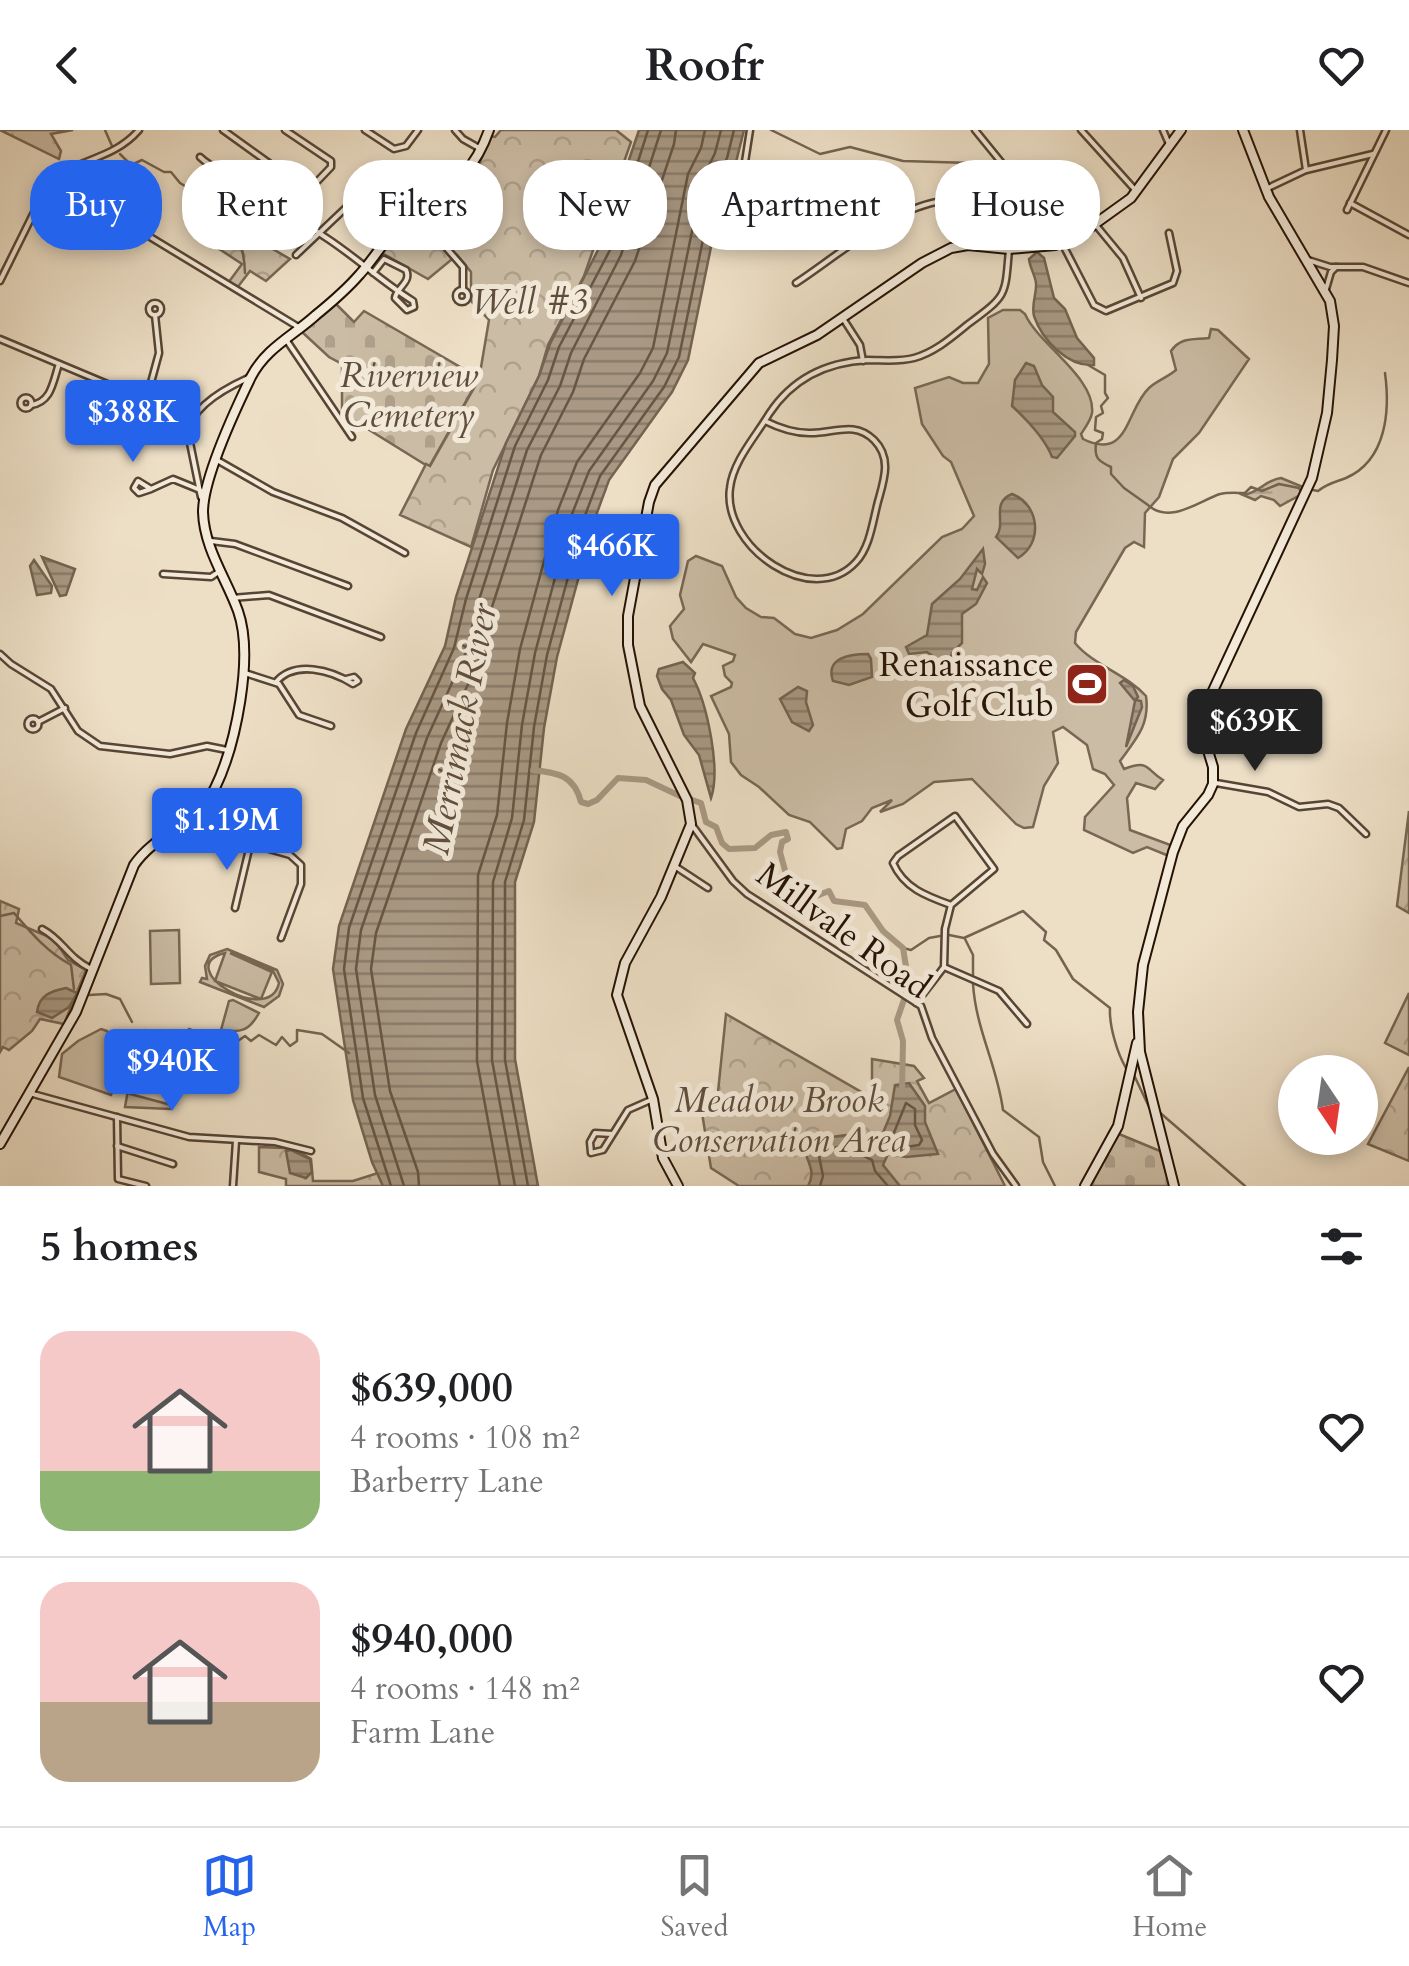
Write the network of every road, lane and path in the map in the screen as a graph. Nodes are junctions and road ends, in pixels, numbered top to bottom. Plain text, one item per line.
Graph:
1 (139, 130) edge
2 (223, 130) edge
3 (285, 130) edge
4 (365, 130) edge
5 (418, 130) edge
6 (455, 130) edge
7 (489, 130) edge
8 (750, 130) edge
9 (975, 130) edge
10 (1081, 130) edge
11 (1163, 130) edge
12 (1181, 130) edge
13 (1243, 130) edge
14 (1300, 130) edge
15 (1386, 130) edge
16 (1170, 144) junction
17 (482, 150) junction
18 (1372, 154) junction
19 (200, 158) dead end
20 (95, 160) edge
21 (203, 160) edge
22 (265, 160) edge
23 (476, 160) edge
24 (745, 160) edge
25 (1000, 160) edge
26 (1306, 170) junction
27 (323, 175) edge
28 (1266, 189) junction
29 (1137, 192) junction
30 (935, 201) edge
31 (343, 211) edge
32 (30, 216) edge
33 (1100, 221) edge
34 (323, 229) edge
35 (1100, 229) edge
36 (1169, 233) dead end
37 (1409, 235) edge
38 (323, 236) edge
39 (162, 244) edge
40 (301, 250) edge
41 (380, 250) edge
42 (448, 250) edge
43 (947, 250) edge
44 (1009, 250) edge
45 (1065, 250) edge
46 (296, 255) dead end
47 (1306, 258) junction
48 (1336, 267) junction
49 (370, 270) junction
50 (0, 281) edge
51 (796, 283) dead end
52 (1409, 283) edge
53 (463, 290) dead end
54 (1326, 294) junction
55 (1141, 298) junction
56 (155, 314) dead end
57 (842, 317) junction
58 (300, 328) junction
59 (285, 338) junction
60 (0, 339) edge
61 (863, 361) junction
62 (59, 364) junction
63 (252, 376) junction
64 (146, 400) junction
65 (31, 405) dead end
66 (174, 412) junction
67 (195, 414) junction
68 (765, 421) junction
69 (188, 433) junction
70 (352, 437) dead end
71 (217, 460) junction
72 (203, 482) junction
73 (151, 489) dead end
74 (200, 490) junction
75 (203, 510) junction
76 (208, 542) junction
77 (405, 553) dead end
78 (220, 571) junction
79 (163, 574) dead end
80 (348, 586) dead end
81 (232, 598) junction
82 (381, 637) dead end
83 (0, 654) edge
84 (245, 673) junction
85 (346, 680) dead end
86 (276, 682) junction
87 (65, 708) junction
88 (38, 722) dead end
89 (331, 726) dead end
90 (227, 750) junction
91 (1213, 782) junction
92 (198, 811) junction
93 (691, 824) junction
94 (1366, 834) dead end
95 (250, 845) junction
96 (673, 865) junction
97 (708, 888) dead end
98 (951, 905) junction
99 (236, 908) dead end
100 (42, 929) dead end
101 (281, 938) dead end
102 (944, 967) junction
103 (92, 969) junction
104 (916, 1002) junction
105 (1028, 1024) dead end
106 (1138, 1038) junction
107 (29, 1093) junction
108 (653, 1099) junction
109 (117, 1117) junction
110 (612, 1134) junction
111 (236, 1141) junction
112 (0, 1144) edge
113 (117, 1146) junction
114 (311, 1151) dead end
115 (173, 1164) dead end
116 (118, 1182) edge
117 (146, 1186) edge
118 (233, 1186) edge
119 (678, 1186) edge
120 (1016, 1186) edge
121 (1085, 1186) edge
122 (1174, 1186) edge

1 - 20 street
2 - 22 street
3 - 27 street
4 - 5 street
6 - 17 street
7 - 17 street
8 - 24 street
9 - 25 street
10 - 29 street
11 - 16 street
12 - 16 street
13 - 28 street
14 - 26 street
15 - 18 street
16 - 29 street
17 - 23 street
18 - 26 street
18 - 37 street
19 - 21 street
26 - 28 street
28 - 47 street
29 - 33 street
30 - 51 street
31 - 34 street
32 - 50 street
35 - 55 street
36 - 55 street
38 - 49 street
39 - 58 street
40 - 46 street
41 - 49 street
42 - 53 street
43 - 57 street
44 - 61 street
45 - 55 street
47 - 48 street
47 - 54 street
48 - 52 street
48 - 54 street
49 - 49 street
49 - 58 street
54 - 91 street
56 - 64 street
57 - 61 street
57 - 93 street
58 - 59 street
59 - 63 street
59 - 70 street
60 - 62 street
61 - 68 street
62 - 64 street
62 - 65 street
63 - 67 street
63 - 71 street
64 - 66 street
66 - 67 street
66 - 69 street
67 - 69 street
68 - 68 street
69 - 72 street
71 - 72 street
71 - 77 street
72 - 74 street
72 - 75 street
73 - 74 street
74 - 75 street
75 - 76 street
76 - 78 street
76 - 80 street
78 - 79 street
78 - 81 street
81 - 82 street
81 - 84 street
83 - 87 street
84 - 86 street
84 - 90 street
85 - 86 street
86 - 89 street
87 - 88 street
87 - 90 street
90 - 92 street
91 - 94 street
91 - 106 street
92 - 95 street
92 - 103 street
93 - 96 street
93 - 104 street, Millvale Road
95 - 99 street
95 - 101 street
96 - 97 street
96 - 108 street
98 - 98 street
98 - 102 street
100 - 103 street
102 - 104 street
102 - 105 street
103 - 107 street
104 - 120 street, Millvale Road
106 - 121 street
106 - 122 street
107 - 109 street
107 - 112 street
108 - 110 street
108 - 119 street
109 - 111 street
109 - 113 street
110 - 110 street
111 - 114 street
111 - 118 street
113 - 115 street
113 - 116 street
116 - 117 street

